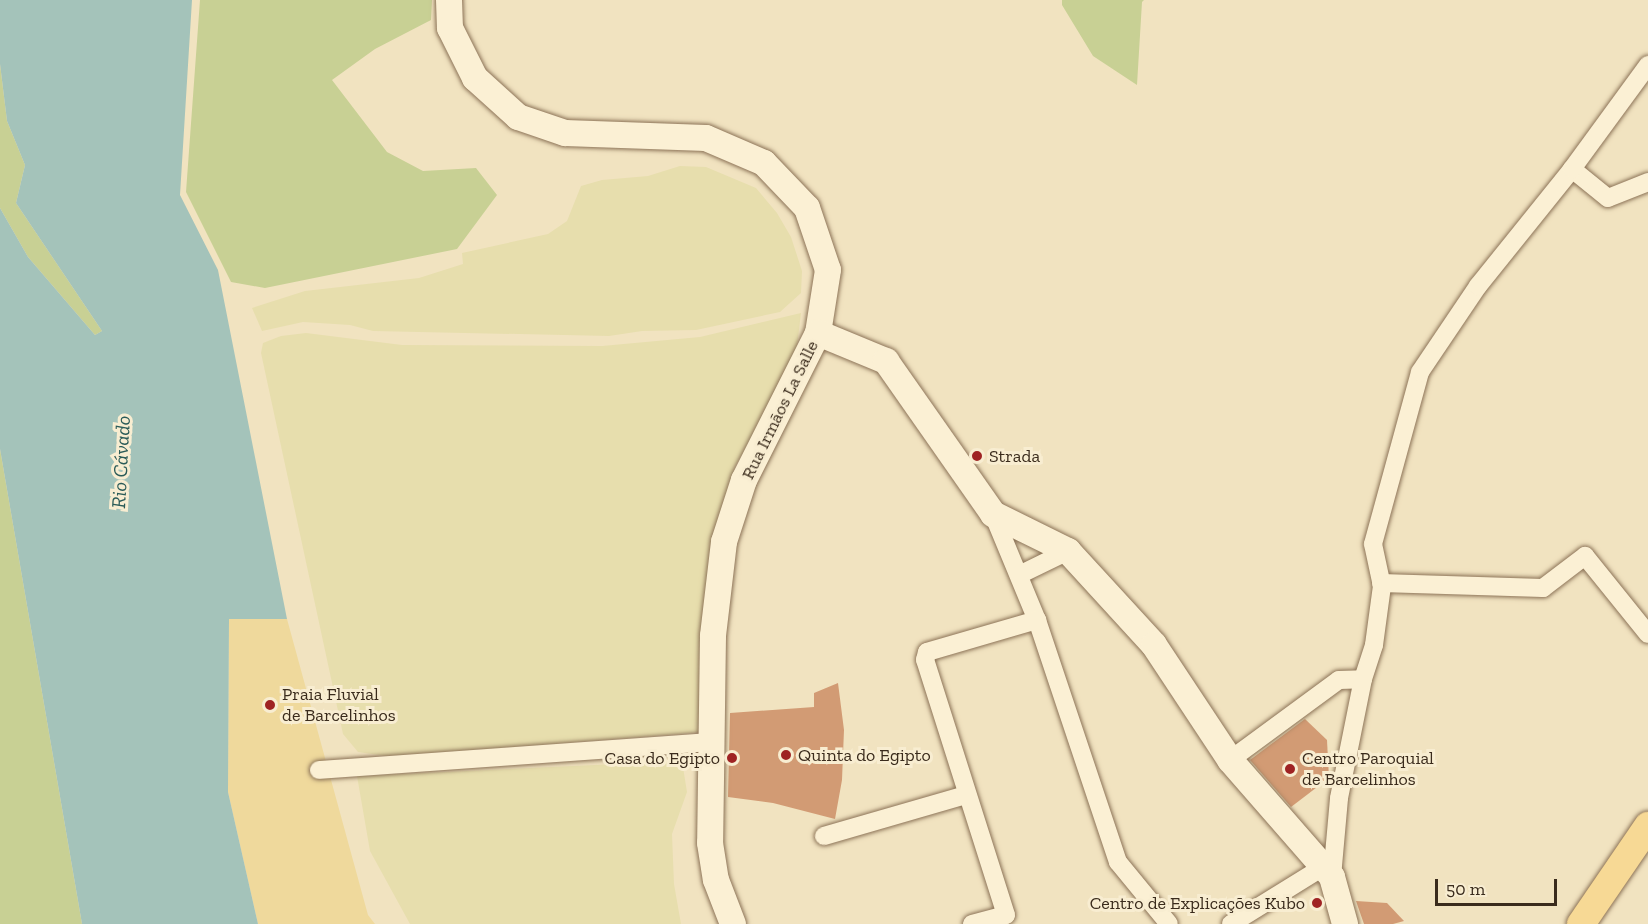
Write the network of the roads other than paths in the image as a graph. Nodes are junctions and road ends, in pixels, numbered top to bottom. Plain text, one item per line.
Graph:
1 (449, 0) edge
2 (1648, 65) edge
3 (1572, 169) junction
4 (1648, 182) edge
5 (818, 333) junction
6 (993, 514) junction
7 (1068, 551) junction
8 (1019, 575) junction
9 (1381, 583) junction
10 (1037, 620) junction
11 (1648, 633) edge
12 (1364, 679) junction
13 (712, 742) junction
14 (1230, 760) junction
15 (319, 770) dead end
16 (966, 795) junction
17 (1648, 826) edge
18 (824, 836) dead end
19 (1328, 872) junction
20 (1011, 919) edge
21 (733, 924) edge
22 (972, 924) edge
23 (1169, 924) edge
24 (1231, 924) edge
25 (1345, 924) edge
26 (1581, 924) edge

1 - 5 main road, Rua Irmãos La Salle
2 - 3 street
3 - 4 street
3 - 9 street
5 - 6 main road
5 - 13 main road, Rua Irmãos La Salle
6 - 7 main road
6 - 8 street
7 - 8 street
7 - 14 main road
8 - 10 street
9 - 11 street
9 - 12 street
10 - 16 street
10 - 23 street
12 - 14 street
12 - 19 street
13 - 15 street
13 - 21 main road, Rua Irmãos La Salle
14 - 19 main road
16 - 18 street
16 - 20 street
17 - 26 main road
19 - 24 street
19 - 25 main road
20 - 22 street

